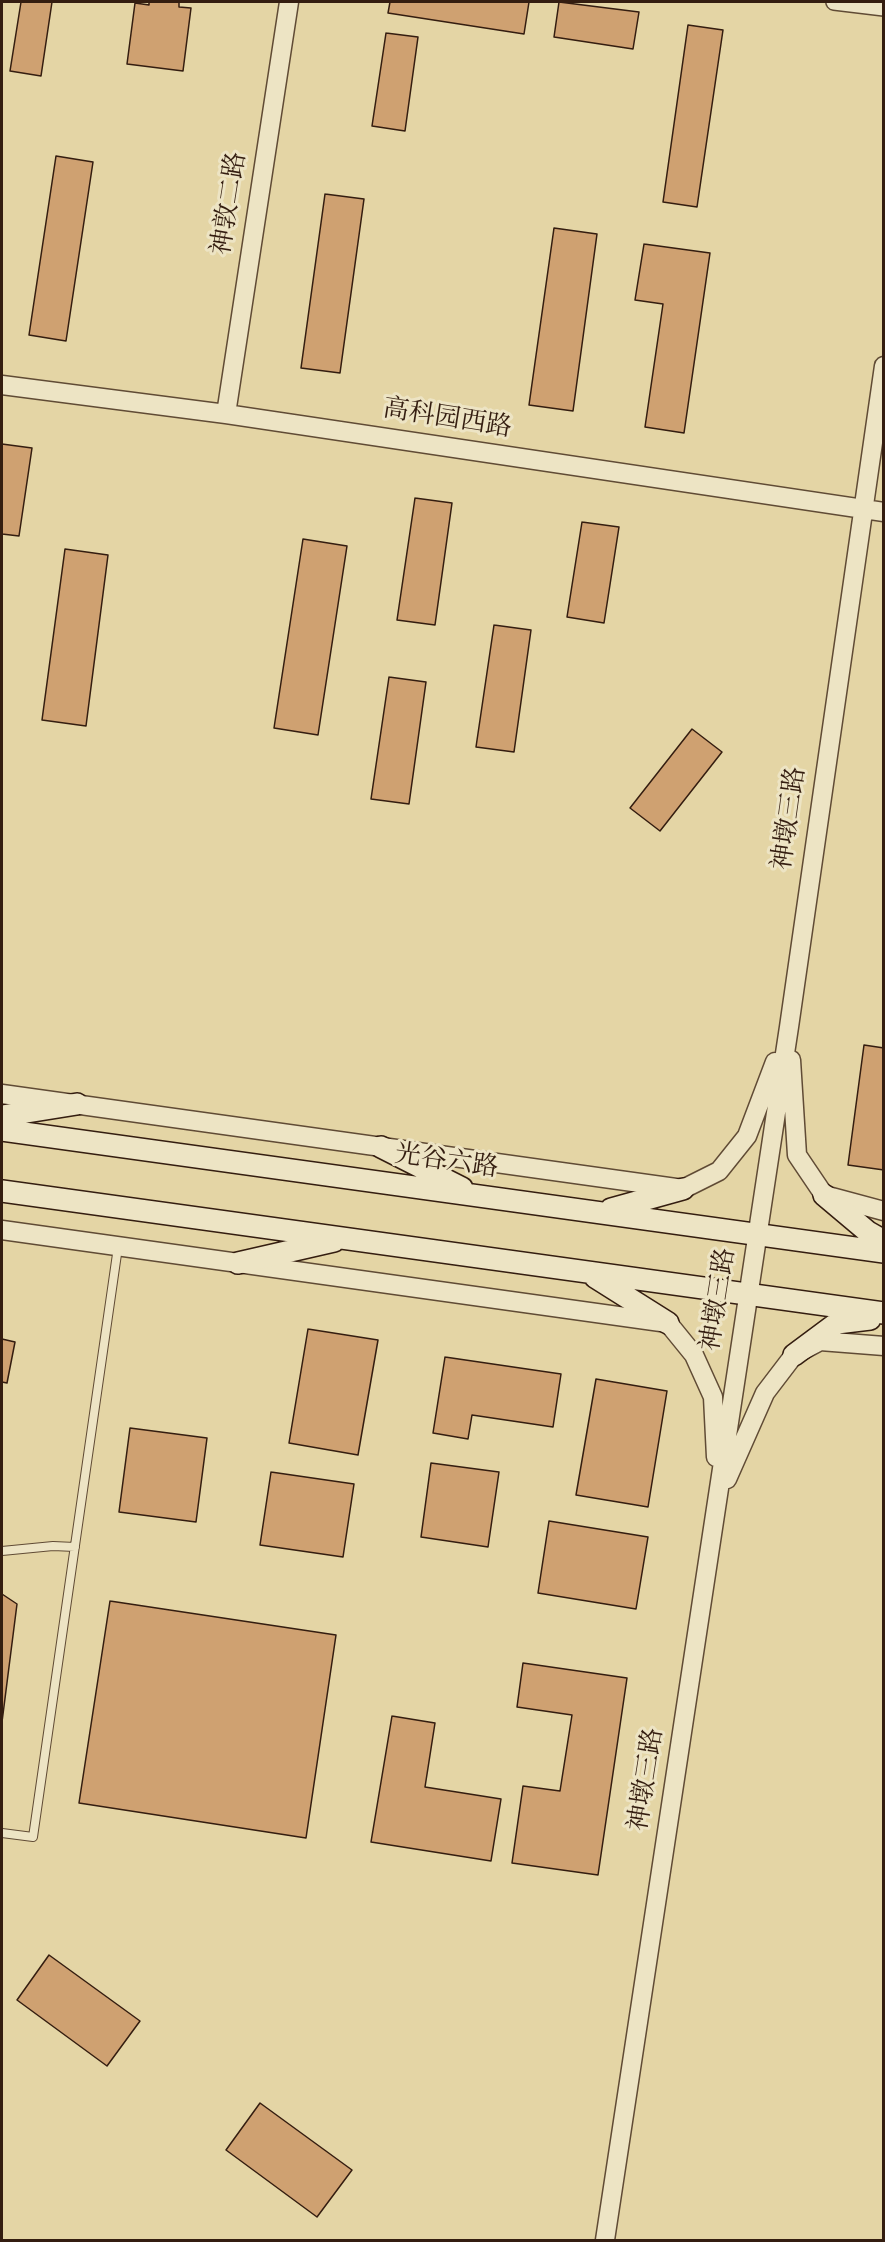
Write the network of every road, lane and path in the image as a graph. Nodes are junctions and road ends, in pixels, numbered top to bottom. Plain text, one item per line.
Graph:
1 (289, 2) edge
2 (834, 2) edge
3 (884, 8) edge
4 (884, 366) edge
5 (2, 386) edge
6 (226, 414) junction
7 (862, 509) junction
8 (884, 512) edge
9 (789, 1028) junction
10 (2, 1094) edge
11 (78, 1104) junction
12 (2, 1116) edge
13 (2, 1130) edge
14 (381, 1146) junction
15 (683, 1189) junction
16 (2, 1191) edge
17 (824, 1195) junction
18 (476, 1196) junction
19 (884, 1211) edge
20 (597, 1212) junction
21 (2, 1230) edge
22 (757, 1234) junction
23 (346, 1238) junction
24 (884, 1241) edge
25 (118, 1247) junction
26 (884, 1252) edge
27 (238, 1263) junction
28 (587, 1272) junction
29 (747, 1294) junction
30 (884, 1315) edge
31 (668, 1323) junction
32 (884, 1346) edge
33 (794, 1355) junction
34 (718, 1499) junction
35 (75, 1547) junction
36 (2, 1551) edge
37 (2, 1833) edge
38 (605, 2241) edge

1 - 6 street, 神敦二路
2 - 3 street
4 - 7 street, 神墩三路
5 - 6 street, 高科园西路
6 - 7 street, 高科园西路
7 - 8 street, 高科园西路
7 - 9 street, 神墩三路
9 - 15 street
9 - 17 street
9 - 22 street, 神墩三路
10 - 11 street
11 - 12 main road
11 - 14 street
13 - 18 main road, 光谷六路
14 - 15 street
14 - 18 main road
15 - 20 main road
16 - 23 main road
17 - 19 street
17 - 24 main road
18 - 20 main road, 光谷六路
20 - 22 main road, 光谷六路
21 - 25 street
22 - 26 main road, 光谷六路
22 - 29 street, 神墩三路
23 - 27 main road
23 - 28 main road
25 - 27 street
25 - 35 lane
27 - 31 street
28 - 29 main road
28 - 31 main road
29 - 30 main road
29 - 34 street, 神墩三路
30 - 33 main road
31 - 34 street
32 - 33 street
33 - 34 street
34 - 38 street, 神墩三路
35 - 36 lane
35 - 37 lane

